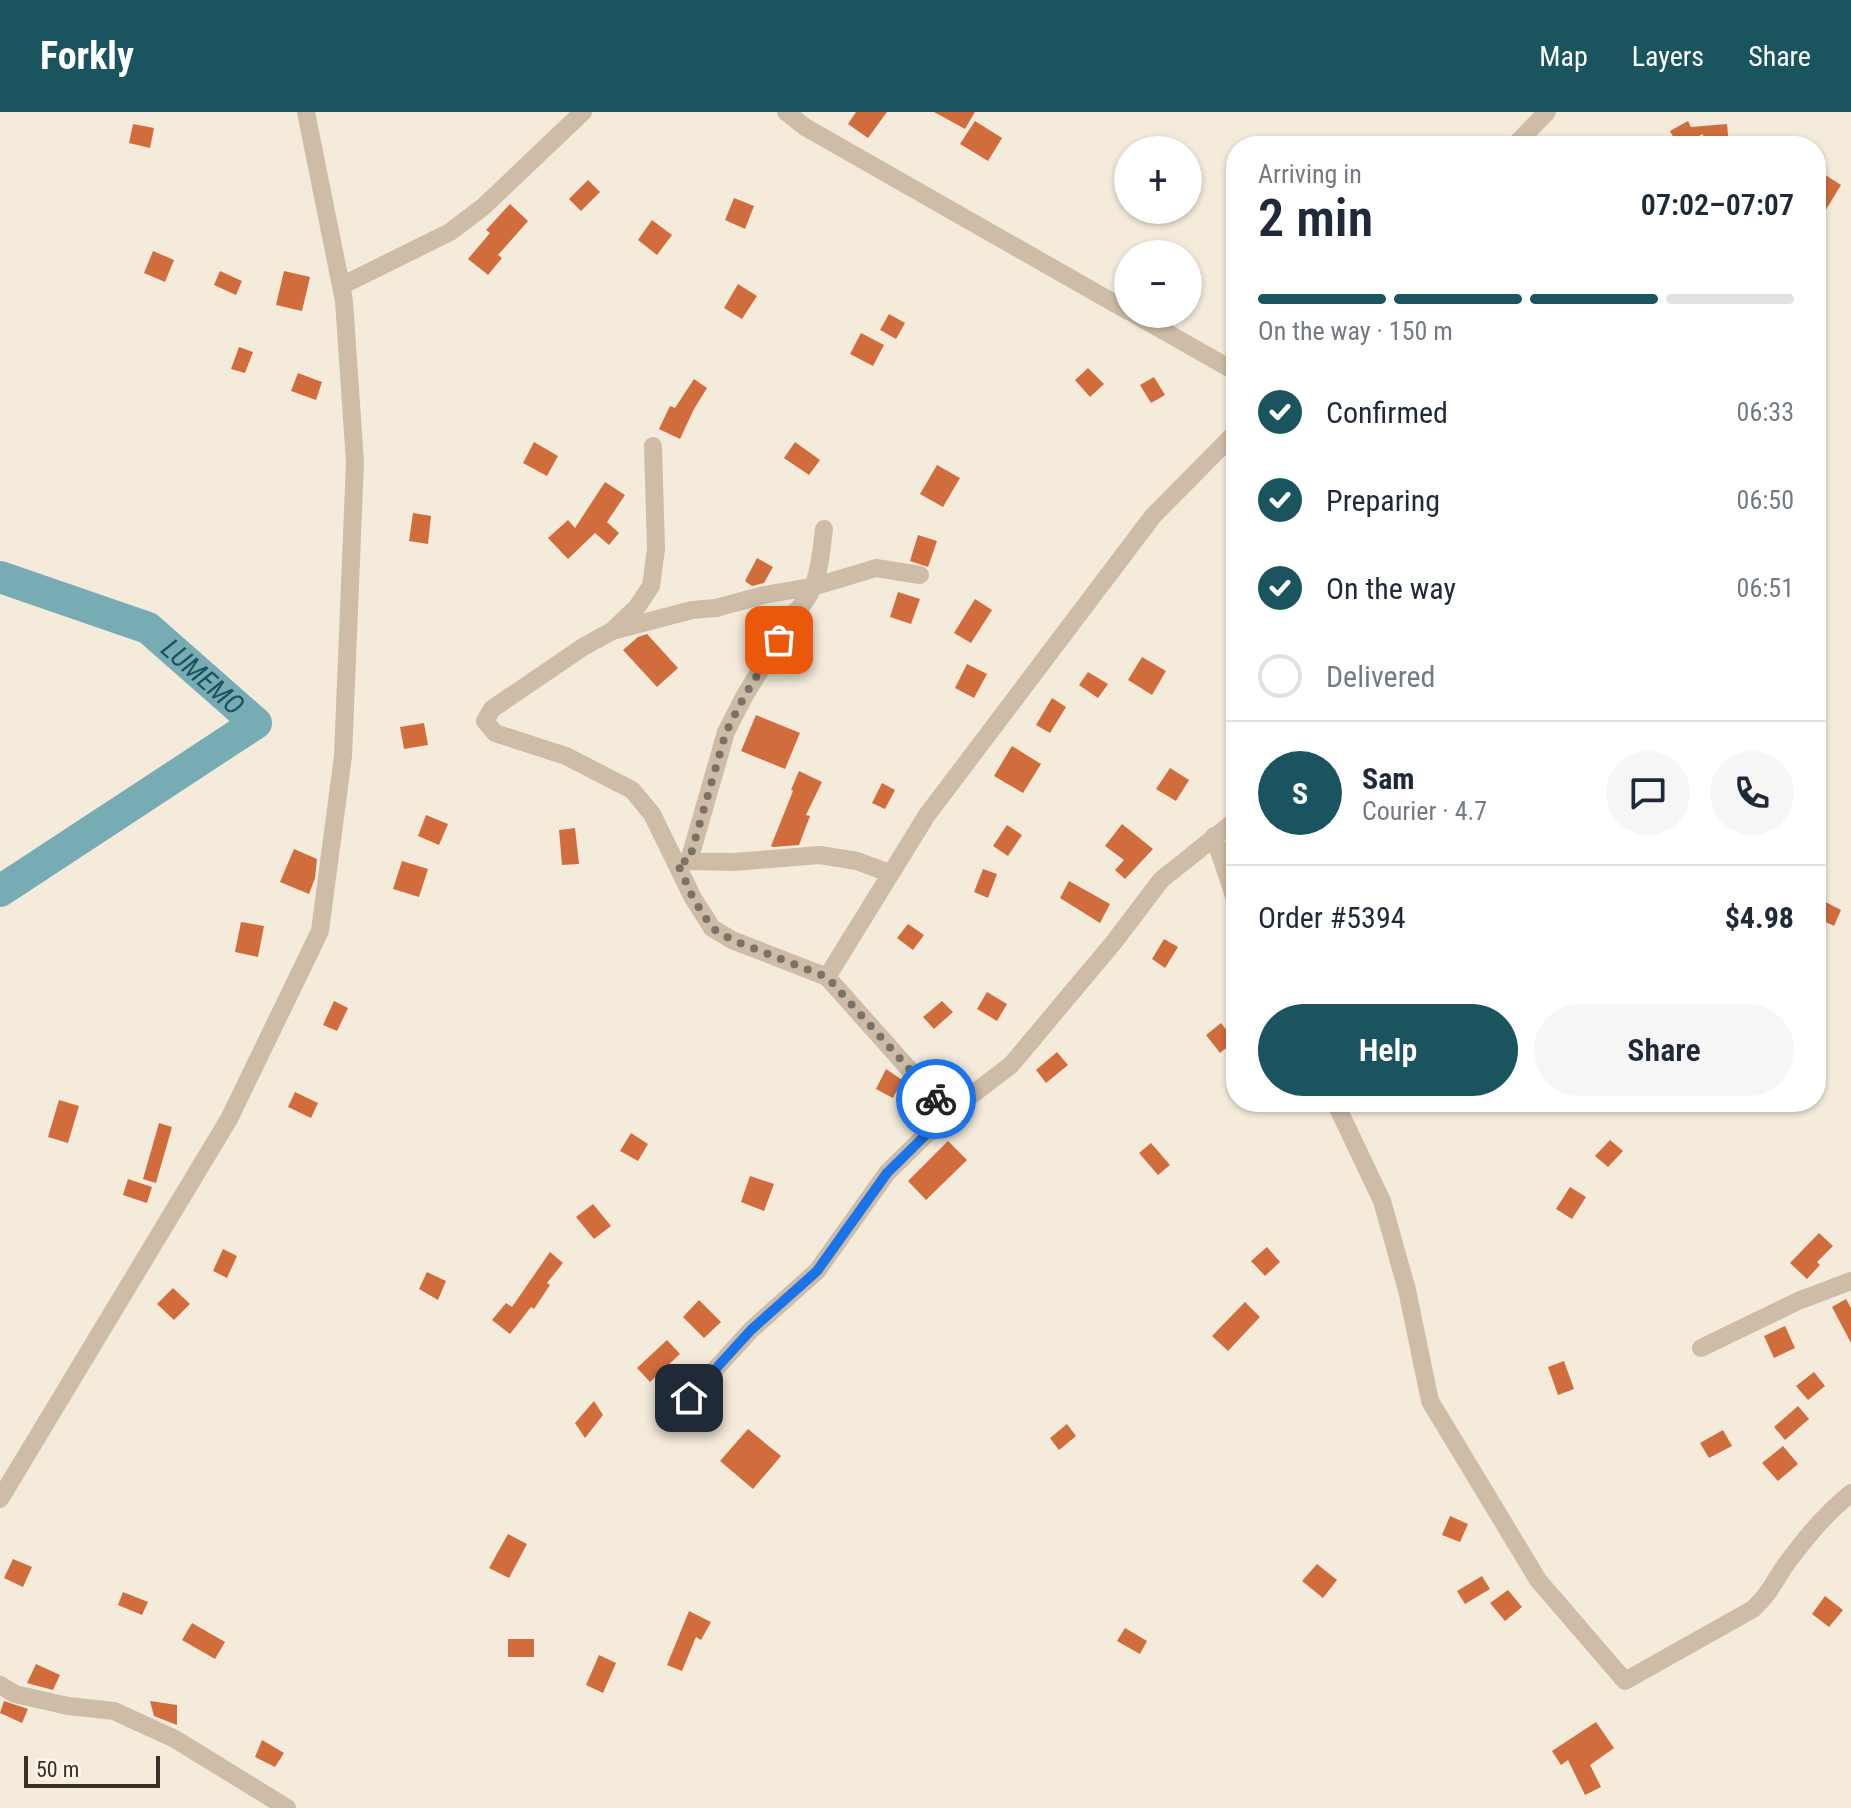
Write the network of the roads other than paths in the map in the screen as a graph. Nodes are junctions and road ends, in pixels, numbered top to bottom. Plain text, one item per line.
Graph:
1 (306, 112) edge
2 (583, 112) edge
3 (786, 112) edge
4 (1547, 112) edge
5 (1524, 136) edge
6 (341, 286) junction
7 (1114, 303) edge
8 (1159, 328) edge
9 (1226, 366) edge
10 (1226, 442) edge
11 (653, 446) dead end
12 (824, 529) dead end
13 (920, 575) dead end
14 (816, 586) junction
15 (612, 631) junction
16 (1226, 827) edge
17 (1214, 836) junction
18 (683, 861) junction
19 (1226, 872) edge
20 (889, 873) junction
21 (827, 977) junction
22 (1340, 1112) edge
23 (948, 1113) junction
24 (1851, 1281) edge
25 (1701, 1348) dead end
26 (689, 1398) dead end
27 (1851, 1493) edge
28 (0, 1499) edge
29 (0, 1685) edge
30 (287, 1808) edge

1 - 6 street
2 - 6 street
3 - 7 street
4 - 5 street
6 - 28 street
8 - 9 street
10 - 20 street
11 - 15 street
12 - 14 street
13 - 14 street
14 - 15 street
14 - 18 street
15 - 18 street
16 - 17 street
17 - 19 street
17 - 23 street
18 - 20 street
18 - 21 street
20 - 21 street
21 - 23 street
22 - 27 street
23 - 26 street
24 - 25 street
29 - 30 street

